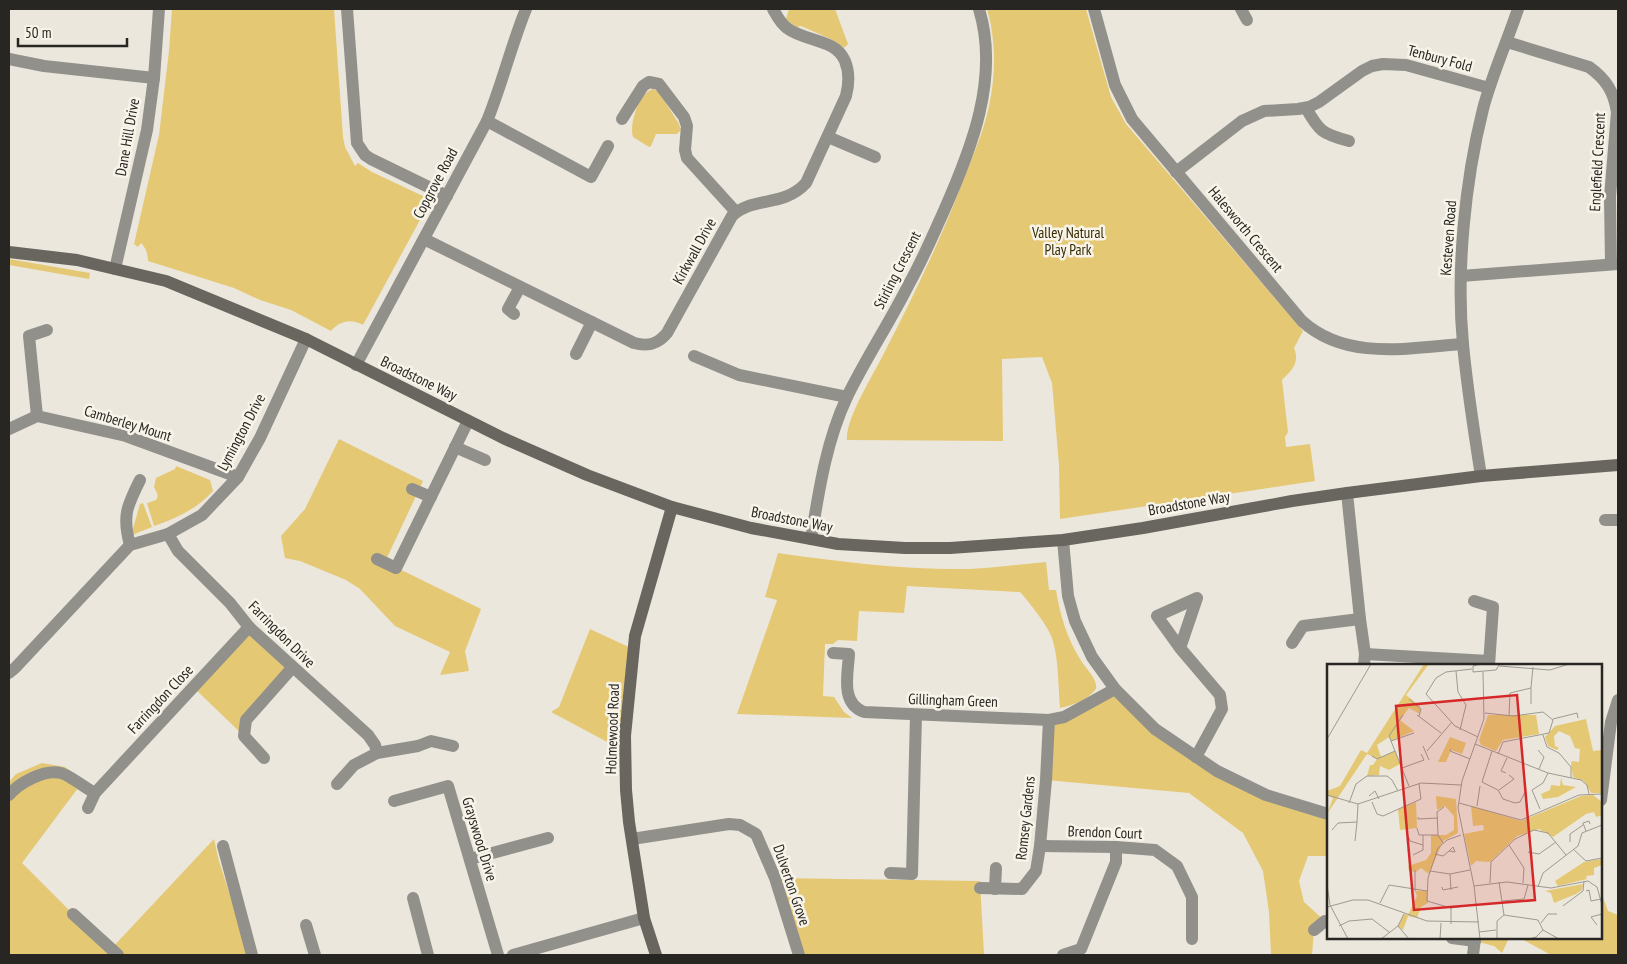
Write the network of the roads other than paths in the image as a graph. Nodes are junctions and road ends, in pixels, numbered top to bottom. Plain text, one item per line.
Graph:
1 (159, 9) edge
2 (347, 9) edge
3 (526, 9) edge
4 (773, 9) edge
5 (979, 9) edge
6 (1094, 9) edge
7 (1518, 9) edge
8 (1506, 42) junction
9 (9, 59) edge
10 (154, 78) junction
11 (1489, 88) junction
12 (1306, 108) junction
13 (622, 119) dead end
14 (487, 121) junction
15 (828, 137) junction
16 (1349, 141) dead end
17 (608, 146) dead end
18 (875, 157) dead end
19 (1176, 172) junction
20 (447, 196) junction
21 (736, 212) junction
22 (424, 239) junction
23 (9, 252) edge
24 (1615, 264) edge
25 (115, 270) junction
26 (1462, 276) junction
27 (520, 287) junction
28 (514, 314) dead end
29 (592, 322) junction
30 (47, 330) dead end
31 (306, 340) junction
32 (1463, 344) junction
33 (576, 354) dead end
34 (694, 356) dead end
35 (356, 365) junction
36 (847, 396) junction
37 (38, 416) junction
38 (468, 420) junction
39 (9, 429) edge
40 (455, 447) junction
41 (485, 460) dead end
42 (1618, 466) edge
43 (1481, 476) junction
44 (238, 477) junction
45 (140, 480) dead end
46 (412, 489) dead end
47 (1347, 493) junction
48 (431, 497) junction
49 (672, 507) junction
50 (1605, 520) dead end
51 (1618, 520) edge
52 (168, 534) junction
53 (811, 539) junction
54 (1063, 540) junction
55 (130, 545) junction
56 (377, 559) dead end
57 (1474, 601) dead end
58 (1360, 619) junction
59 (249, 627) junction
60 (1292, 643) dead end
61 (1180, 648) dead end
62 (833, 653) dead end
63 (1365, 660) edge
64 (1489, 663) edge
65 (292, 668) junction
66 (9, 673) edge
67 (1115, 688) junction
68 (1618, 700) edge
69 (916, 715) junction
70 (1050, 720) junction
71 (453, 746) dead end
72 (377, 753) junction
73 (1196, 757) junction
74 (264, 758) dead end
75 (84, 780) dead end
76 (337, 784) dead end
77 (1602, 792) edge
78 (95, 793) junction
79 (9, 795) edge
80 (394, 802) dead end
81 (88, 808) dead end
82 (1327, 814) edge
83 (548, 838) dead end
84 (632, 839) junction
85 (223, 846) dead end
86 (1040, 846) junction
87 (1116, 847) junction
88 (470, 859) junction
89 (996, 868) dead end
90 (890, 873) dead end
91 (980, 888) dead end
92 (995, 889) junction
93 (412, 898) dead end
94 (73, 914) dead end
95 (644, 918) junction
96 (1327, 922) edge
97 (306, 925) dead end
98 (1314, 930) dead end
99 (1192, 939) dead end
100 (1475, 939) edge
101 (118, 955) edge
102 (252, 955) edge
103 (315, 955) edge
104 (428, 955) edge
105 (498, 955) edge
106 (514, 955) edge
107 (656, 955) edge
108 (799, 955) edge
109 (1063, 955) edge
110 (1472, 955) edge

1 - 10 street, Dane Hill Drive
2 - 20 street
3 - 14 street, Copgrove Road
4 - 15 street, Kirkwall Drive
5 - 36 street, Stirling Crescent
6 - 19 street, Halesworth Crescent
7 - 8 street, Kesteven Road
8 - 11 street, Kesteven Road
8 - 24 street, Englefield Crescent
9 - 10 street
10 - 25 street, Dane Hill Drive
11 - 12 street, Tenbury Fold
11 - 26 street, Kesteven Road
12 - 16 street
12 - 19 street, Tenbury Fold
13 - 21 street
14 - 17 street
14 - 20 street, Copgrove Road
15 - 18 street
15 - 21 street, Kirkwall Drive
19 - 32 street, Halesworth Crescent
20 - 22 street, Copgrove Road
21 - 29 street, Kirkwall Drive
22 - 27 street, Kirkwall Drive
22 - 35 street, Copgrove Road
23 - 25 street, Broadstone Way
24 - 26 street
25 - 31 street, Broadstone Way
26 - 32 street, Kesteven Road
27 - 28 street
27 - 29 street, Kirkwall Drive
29 - 33 street
30 - 37 street
31 - 35 street, Broadstone Way
31 - 44 street, Lymington Drive
32 - 43 street, Kesteven Road
34 - 36 street
35 - 38 street, Broadstone Way
36 - 53 street, Stirling Crescent
37 - 39 street
37 - 44 street, Camberley Mount
38 - 40 street
38 - 49 street, Broadstone Way
40 - 41 street
40 - 48 street
42 - 43 street, Broadstone Way
43 - 47 street, Broadstone Way
44 - 52 street, Lymington Drive
45 - 55 street
46 - 48 street
47 - 54 street, Broadstone Way
47 - 58 street
48 - 56 street
49 - 53 street, Broadstone Way
49 - 84 street, Holmewood Road
50 - 51 street
52 - 55 street, Lymington Drive
52 - 59 street, Farringdon Drive
53 - 54 street, Broadstone Way
54 - 67 street
55 - 66 street
57 - 64 street
58 - 60 street
58 - 63 street
59 - 65 street, Farringdon Drive
59 - 78 street, Farringdon Close
61 - 73 street
62 - 69 street, Gillingham Green
63 - 64 street
65 - 72 street, Farringdon Drive
65 - 74 street
67 - 70 street, Gillingham Green
67 - 73 street
68 - 77 street
69 - 70 street, Gillingham Green
69 - 90 street
70 - 86 street, Romsey Gardens
71 - 72 street
72 - 76 street
73 - 82 street
75 - 78 street
78 - 79 street
78 - 81 street, Farringdon Close
80 - 88 street, Grayswood Drive
83 - 88 street
84 - 95 street, Holmewood Road
84 - 108 street, Dulverton Grove
85 - 102 street
86 - 87 street, Brendon Court
86 - 92 street, Romsey Gardens
87 - 99 street, Brendon Court
87 - 109 street
88 - 105 street, Grayswood Drive
89 - 92 street, Romsey Gardens
91 - 92 street, Romsey Gardens
93 - 104 street
94 - 101 street
95 - 106 street
95 - 107 street, Holmewood Road
96 - 98 street
97 - 103 street
100 - 110 street

